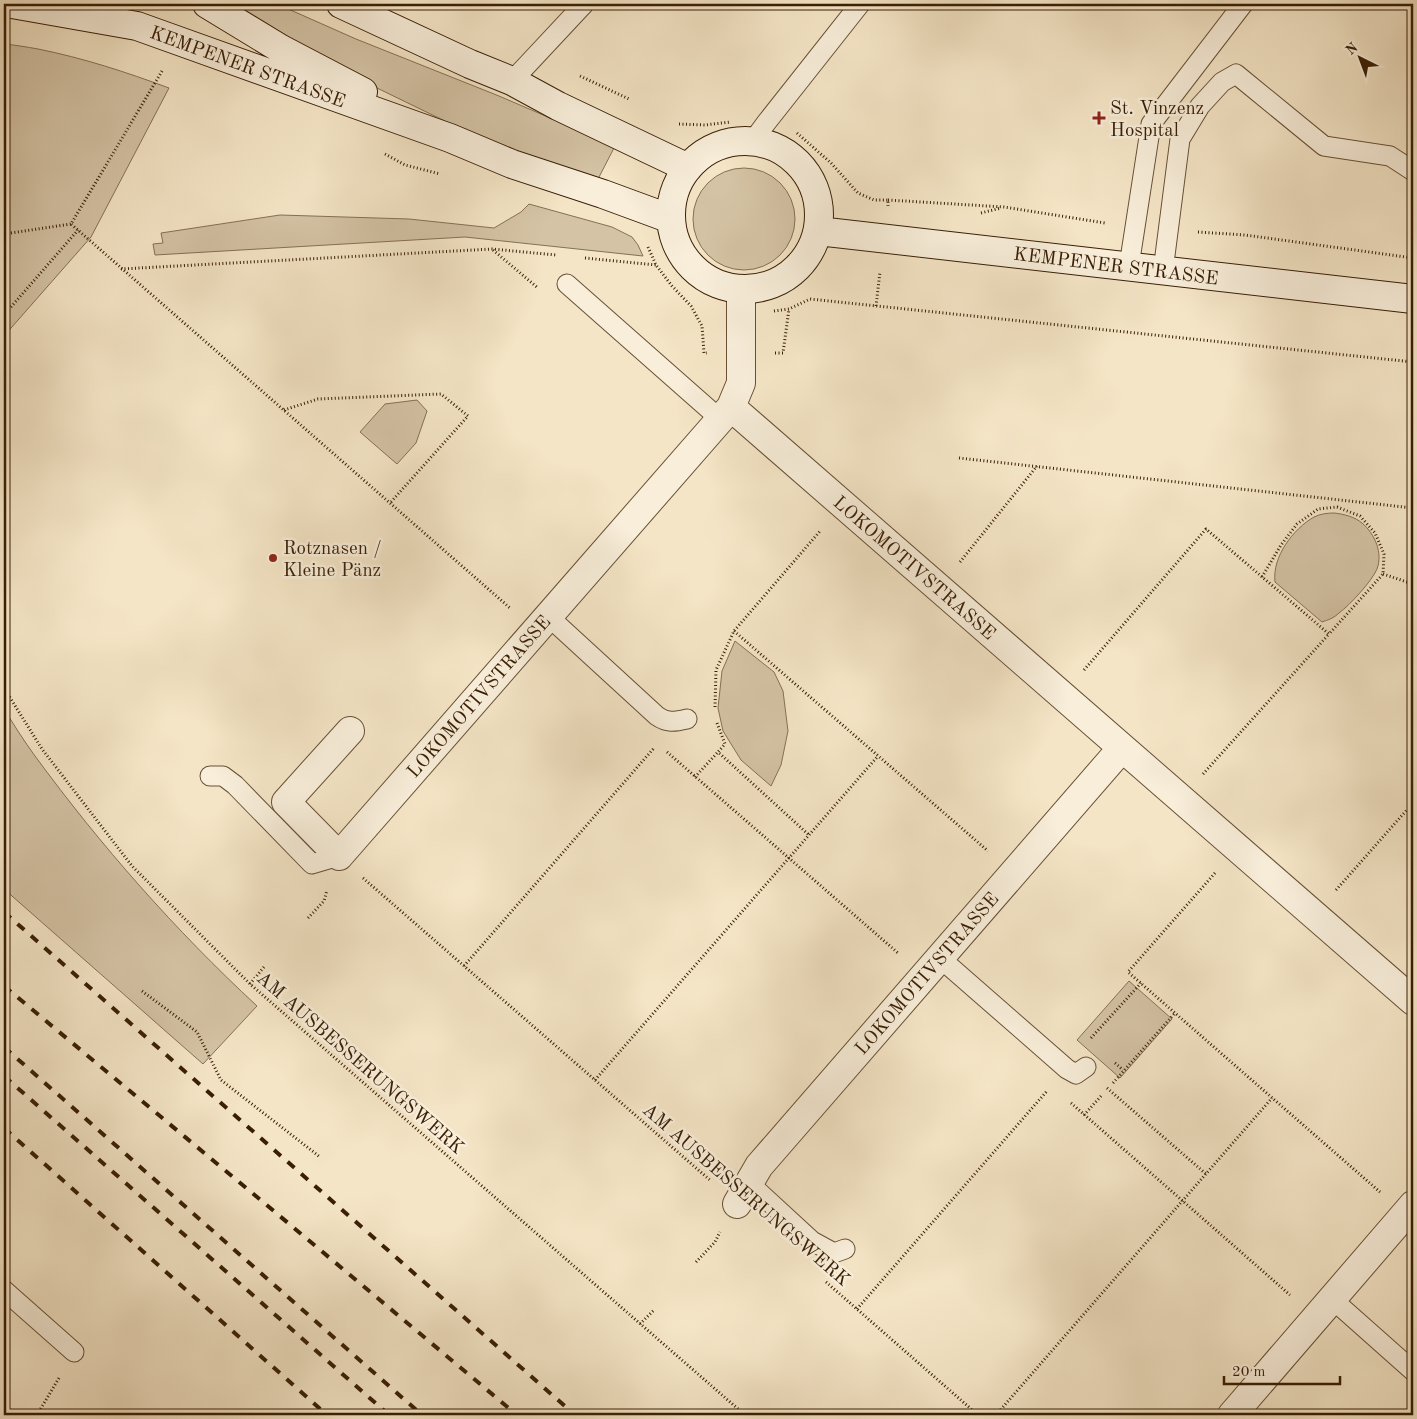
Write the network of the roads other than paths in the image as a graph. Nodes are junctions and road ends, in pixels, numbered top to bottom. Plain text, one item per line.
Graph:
1 (12, 4) edge
2 (207, 4) edge
3 (341, 4) edge
4 (584, 4) edge
5 (860, 4) edge
6 (1243, 4) edge
7 (512, 82) junction
8 (759, 133) junction
9 (450, 138) junction
10 (688, 168) junction
11 (1413, 171) edge
12 (671, 220) junction
13 (818, 231) junction
14 (1129, 266) junction
15 (1163, 270) junction
16 (566, 284) dead end
17 (1413, 299) edge
18 (741, 303) junction
19 (725, 413) junction
20 (541, 623) junction
21 (686, 719) dead end
22 (350, 731) dead end
23 (1122, 748) junction
24 (210, 776) dead end
25 (339, 856) junction
26 (940, 958) junction
27 (1413, 1001) edge
28 (1086, 1067) dead end
29 (743, 1194) joint
30 (1409, 1209) edge
31 (845, 1249) dead end
32 (4, 1290) edge
33 (1332, 1299) junction
34 (74, 1352) dead end
35 (1413, 1371) edge
36 (1232, 1415) edge

1 - 9 street, KEMPENER STRASSE
2 - 9 street, KEMPENER STRASSE
3 - 7 street
4 - 7 lane
5 - 8 lane
6 - 14 lane
7 - 10 street
8 - 10 street
8 - 13 street
9 - 12 street, KEMPENER STRASSE
10 - 12 street
11 - 15 lane
12 - 18 street
13 - 14 street, KEMPENER STRASSE
13 - 18 street
14 - 15 street, KEMPENER STRASSE
15 - 17 street, KEMPENER STRASSE
16 - 19 lane
18 - 19 street, LOKOMOTIVSTRASSE
19 - 20 street, LOKOMOTIVSTRASSE
19 - 23 street, LOKOMOTIVSTRASSE
20 - 21 lane
20 - 25 street, LOKOMOTIVSTRASSE
22 - 25 street
23 - 26 street, LOKOMOTIVSTRASSE
23 - 27 street, LOKOMOTIVSTRASSE
24 - 25 lane
26 - 28 lane
26 - 29 street, LOKOMOTIVSTRASSE
29 - 31 lane
30 - 33 street
32 - 34 lane
33 - 35 lane
33 - 36 street

